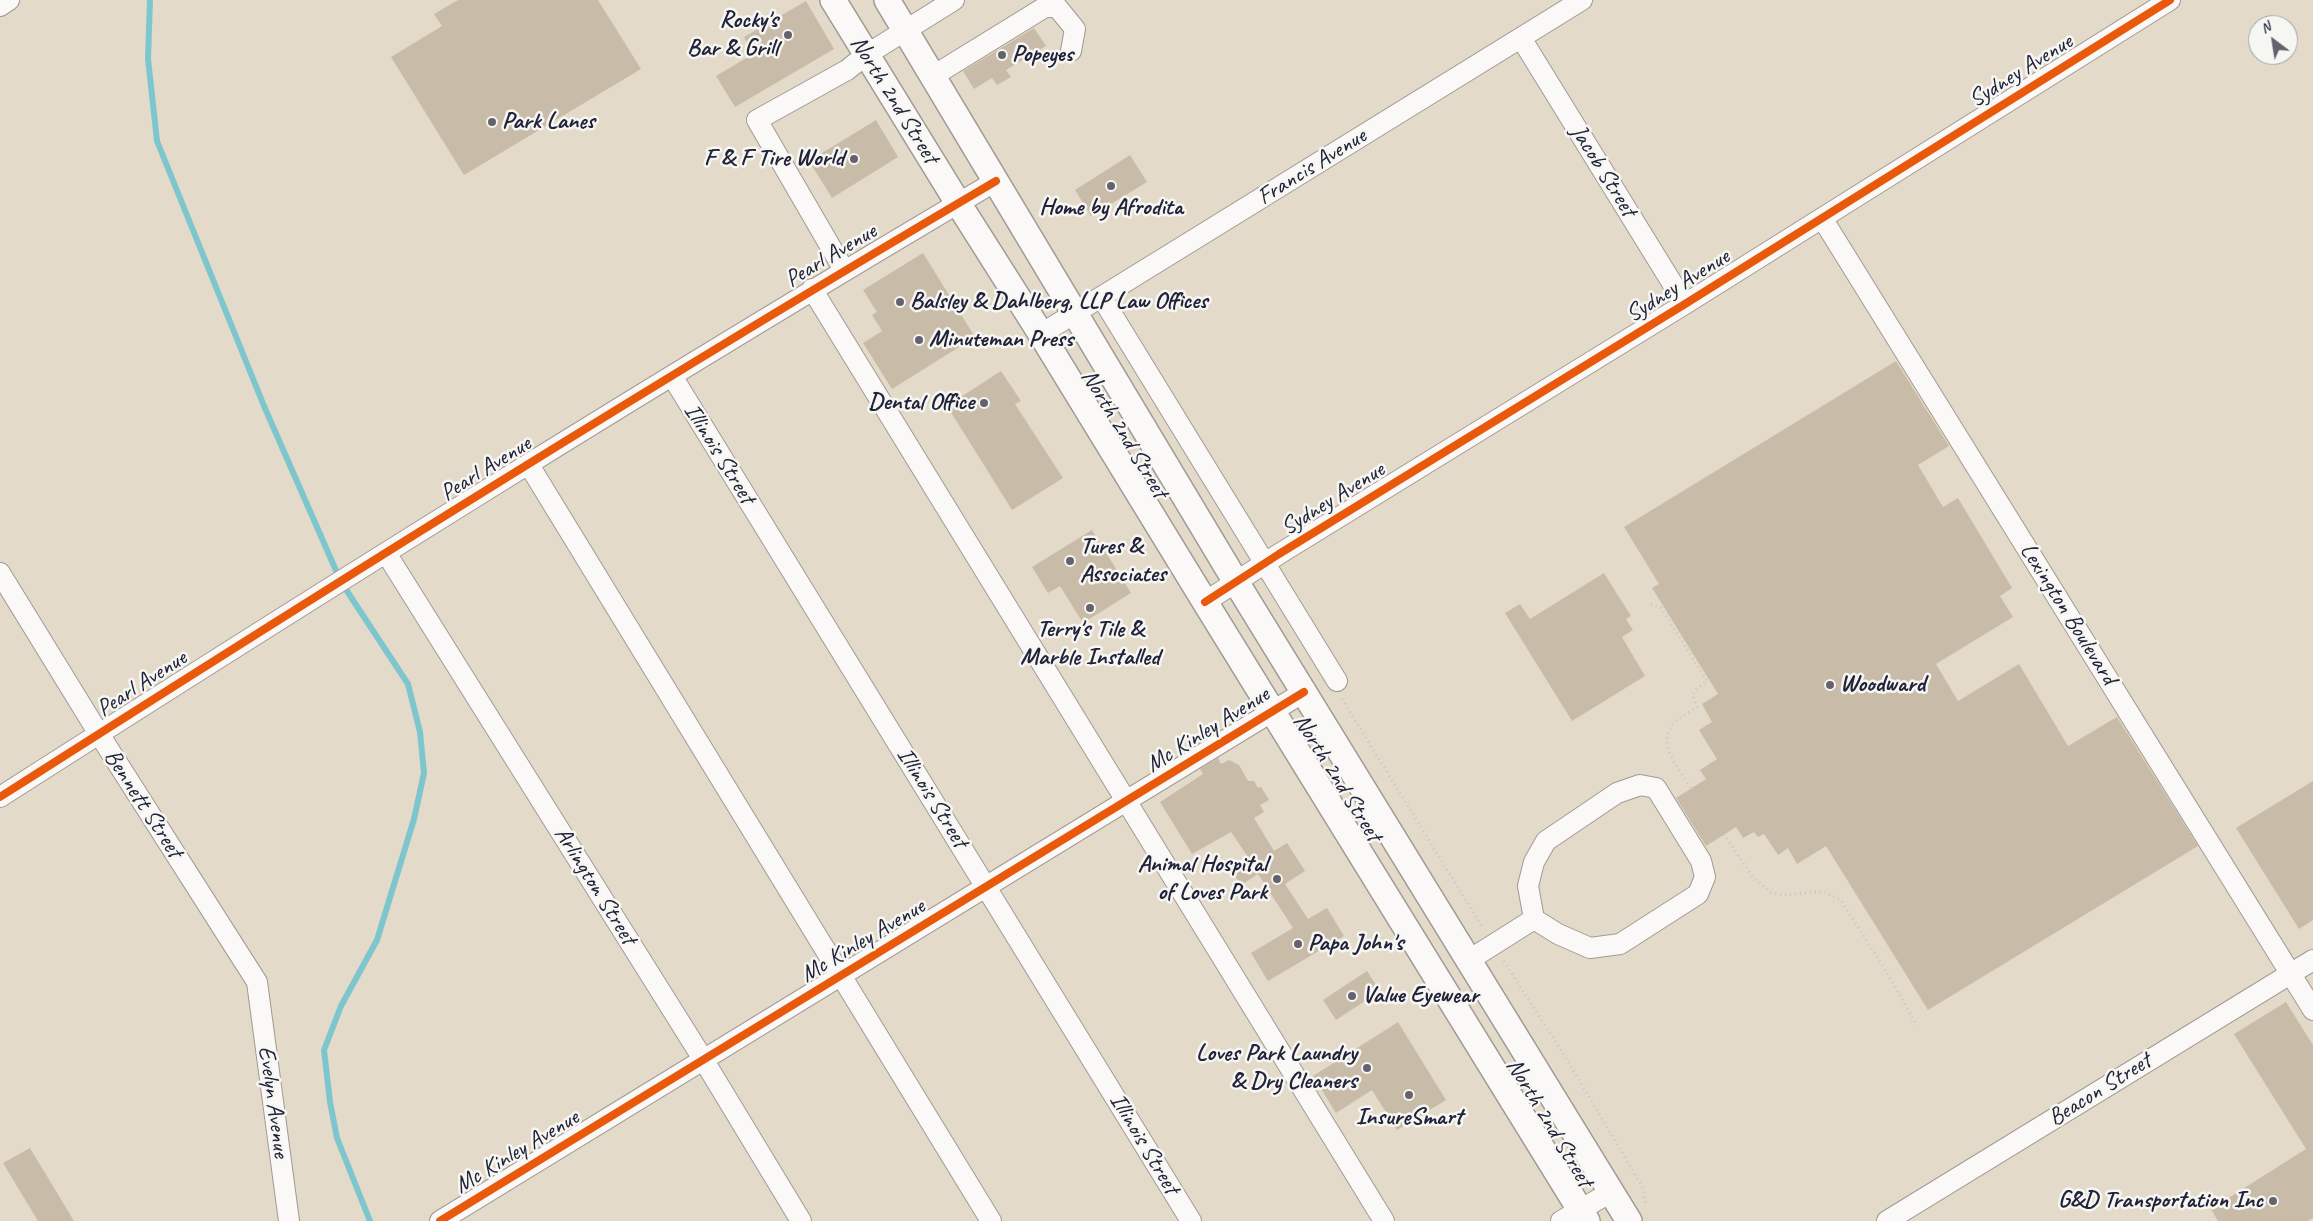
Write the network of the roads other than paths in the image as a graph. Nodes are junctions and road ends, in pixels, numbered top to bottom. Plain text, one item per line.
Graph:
1 (9, 0) edge
2 (833, 0) edge
3 (887, 0) edge
4 (954, 0) edge
5 (1582, 0) edge
6 (2170, 0) edge
7 (0, 6) edge
8 (907, 30) junction
9 (1521, 38) junction
10 (1071, 50) dead end
11 (866, 55) junction
12 (934, 76) junction
13 (996, 181) junction
14 (958, 203) junction
15 (1822, 218) junction
16 (844, 270) junction
17 (812, 289) junction
18 (1102, 298) junction
19 (1685, 304) junction
20 (1076, 313) junction
21 (1042, 334) junction
22 (672, 376) junction
23 (529, 465) junction
24 (386, 553) junction
25 (1264, 564) junction
26 (0, 574) edge
27 (1236, 582) junction
28 (1204, 602) junction
29 (1338, 687) road end
30 (1304, 692) junction
31 (1274, 711) junction
32 (99, 734) junction
33 (0, 797) edge
34 (1127, 802) junction
35 (987, 888) junction
36 (1534, 919) junction
37 (1468, 960) junction
38 (2313, 960) edge
39 (2291, 973) junction
40 (841, 976) junction
41 (257, 982) joint
42 (2313, 1010) edge
43 (703, 1059) junction
44 (1611, 1192) junction
45 (1639, 1216) edge
46 (1576, 1217) edge
47 (289, 1221) edge
48 (440, 1221) edge
49 (801, 1221) edge
50 (991, 1221) edge
51 (1191, 1221) edge
52 (1384, 1221) edge
53 (1888, 1221) edge

1 - 7 street
2 - 11 main road, North 2nd Street
3 - 8 main road, North 2nd Street
4 - 8 street
5 - 9 street, Francis Avenue
6 - 15 street, Sydney Avenue
8 - 11 street
8 - 12 main road, North 2nd Street
9 - 18 street, Francis Avenue
9 - 19 street, Jacob Street
10 - 12 street
11 - 14 main road, North 2nd Street
11 - 16 street
12 - 13 main road, North 2nd Street
13 - 14 street, Pearl Avenue
13 - 20 main road, North 2nd Street
14 - 16 street, Pearl Avenue
14 - 21 main road, North 2nd Street
15 - 19 street, Sydney Avenue
15 - 39 street, Lexington Boulevard
16 - 17 street, Pearl Avenue
17 - 22 street, Pearl Avenue
17 - 34 street
18 - 20 street, Francis Avenue
18 - 25 street
19 - 25 street, Sydney Avenue
20 - 21 street, Francis Avenue
20 - 27 main road, North 2nd Street
21 - 28 main road, North 2nd Street
22 - 23 street, Pearl Avenue
22 - 35 street, Illinois Street
23 - 24 street, Pearl Avenue
23 - 40 street
24 - 32 street, Pearl Avenue
24 - 43 street, Arlington Street
25 - 27 street, Sydney Avenue
25 - 29 street
26 - 32 street, Bennett Street
27 - 28 street, Sydney Avenue
27 - 30 main road, North 2nd Street
28 - 31 main road, North 2nd Street
30 - 31 street, Mc Kinley Avenue
30 - 37 main road, North 2nd Street
31 - 34 street, Mc Kinley Avenue
31 - 46 main road, North 2nd Street
32 - 33 street, Pearl Avenue
32 - 41 street, Bennett Street
34 - 35 street, Mc Kinley Avenue
34 - 52 street
35 - 40 street, Mc Kinley Avenue
35 - 51 street, Illinois Street
36 - 36 street
36 - 37 street
37 - 44 main road, North 2nd Street
38 - 39 street, Beacon Street
39 - 42 street, Lexington Boulevard
39 - 53 street, Beacon Street
40 - 43 street, Mc Kinley Avenue
40 - 50 street
41 - 47 street, Evelyn Avenue
43 - 48 street, Mc Kinley Avenue
43 - 49 street, Arlington Street
44 - 45 main road, North 2nd Street
44 - 46 street

